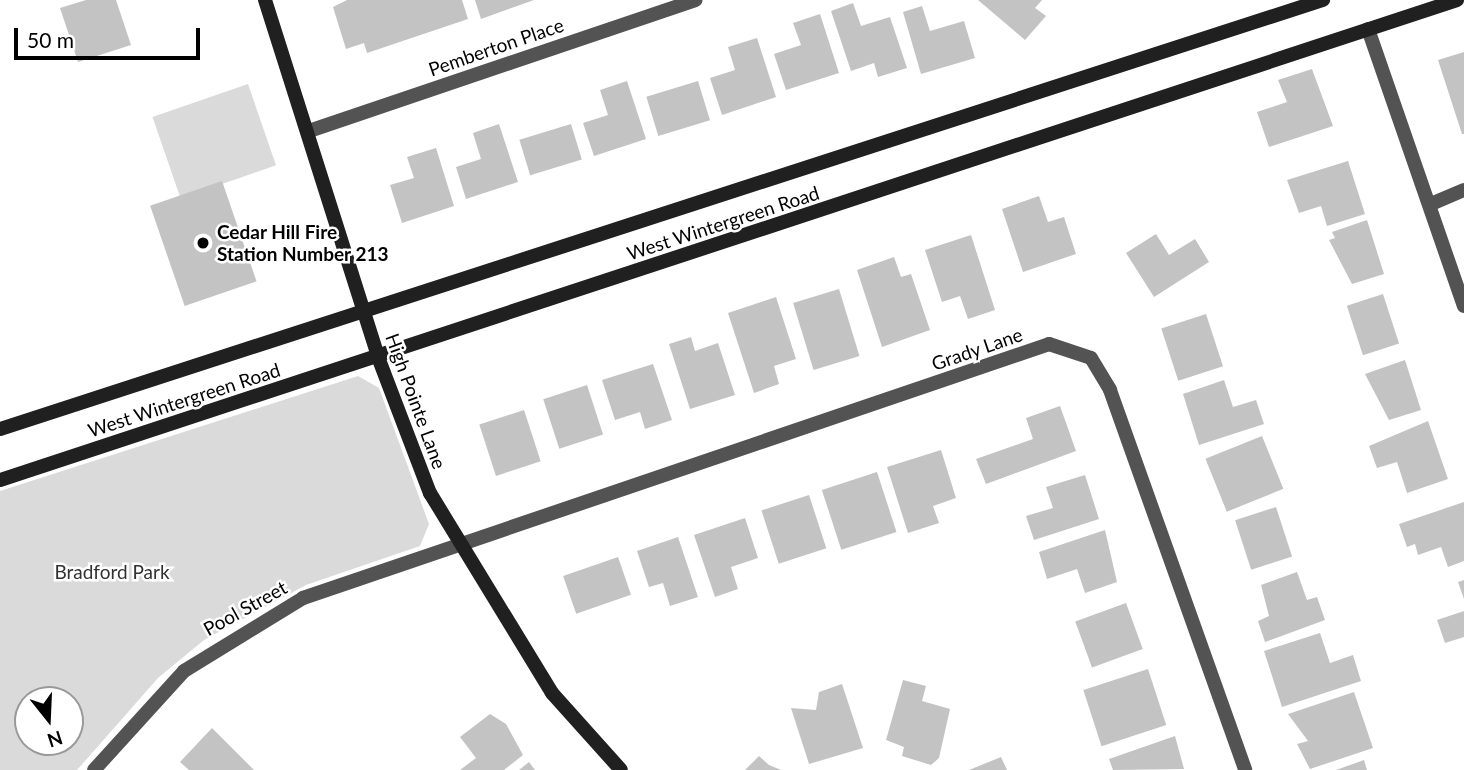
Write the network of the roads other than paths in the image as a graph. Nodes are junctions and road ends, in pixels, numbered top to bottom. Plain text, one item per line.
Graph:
1 (265, 0) edge
2 (695, 0) edge
3 (1457, 0) edge
4 (1318, 1) edge
5 (1368, 29) junction
6 (309, 131) junction
7 (1464, 190) edge
8 (1431, 204) junction
9 (1464, 306) edge
10 (363, 309) junction
11 (378, 358) junction
12 (0, 429) edge
13 (0, 480) edge
14 (458, 549) junction
15 (94, 770) edge
16 (621, 770) edge
17 (1245, 770) edge

1 - 6 street, High Pointe Lane
2 - 6 street, Pemberton Place
3 - 5 street, West Wintergreen Road
4 - 10 street, West Wintergreen Road
5 - 8 street
5 - 11 street, West Wintergreen Road
6 - 10 street, High Pointe Lane
7 - 8 street
8 - 9 street
10 - 11 street, High Pointe Lane
10 - 12 street, West Wintergreen Road
11 - 13 street, West Wintergreen Road
11 - 14 street, High Pointe Lane
14 - 15 street, Pool Street
14 - 16 street, High Pointe Lane
14 - 17 street, Grady Lane

